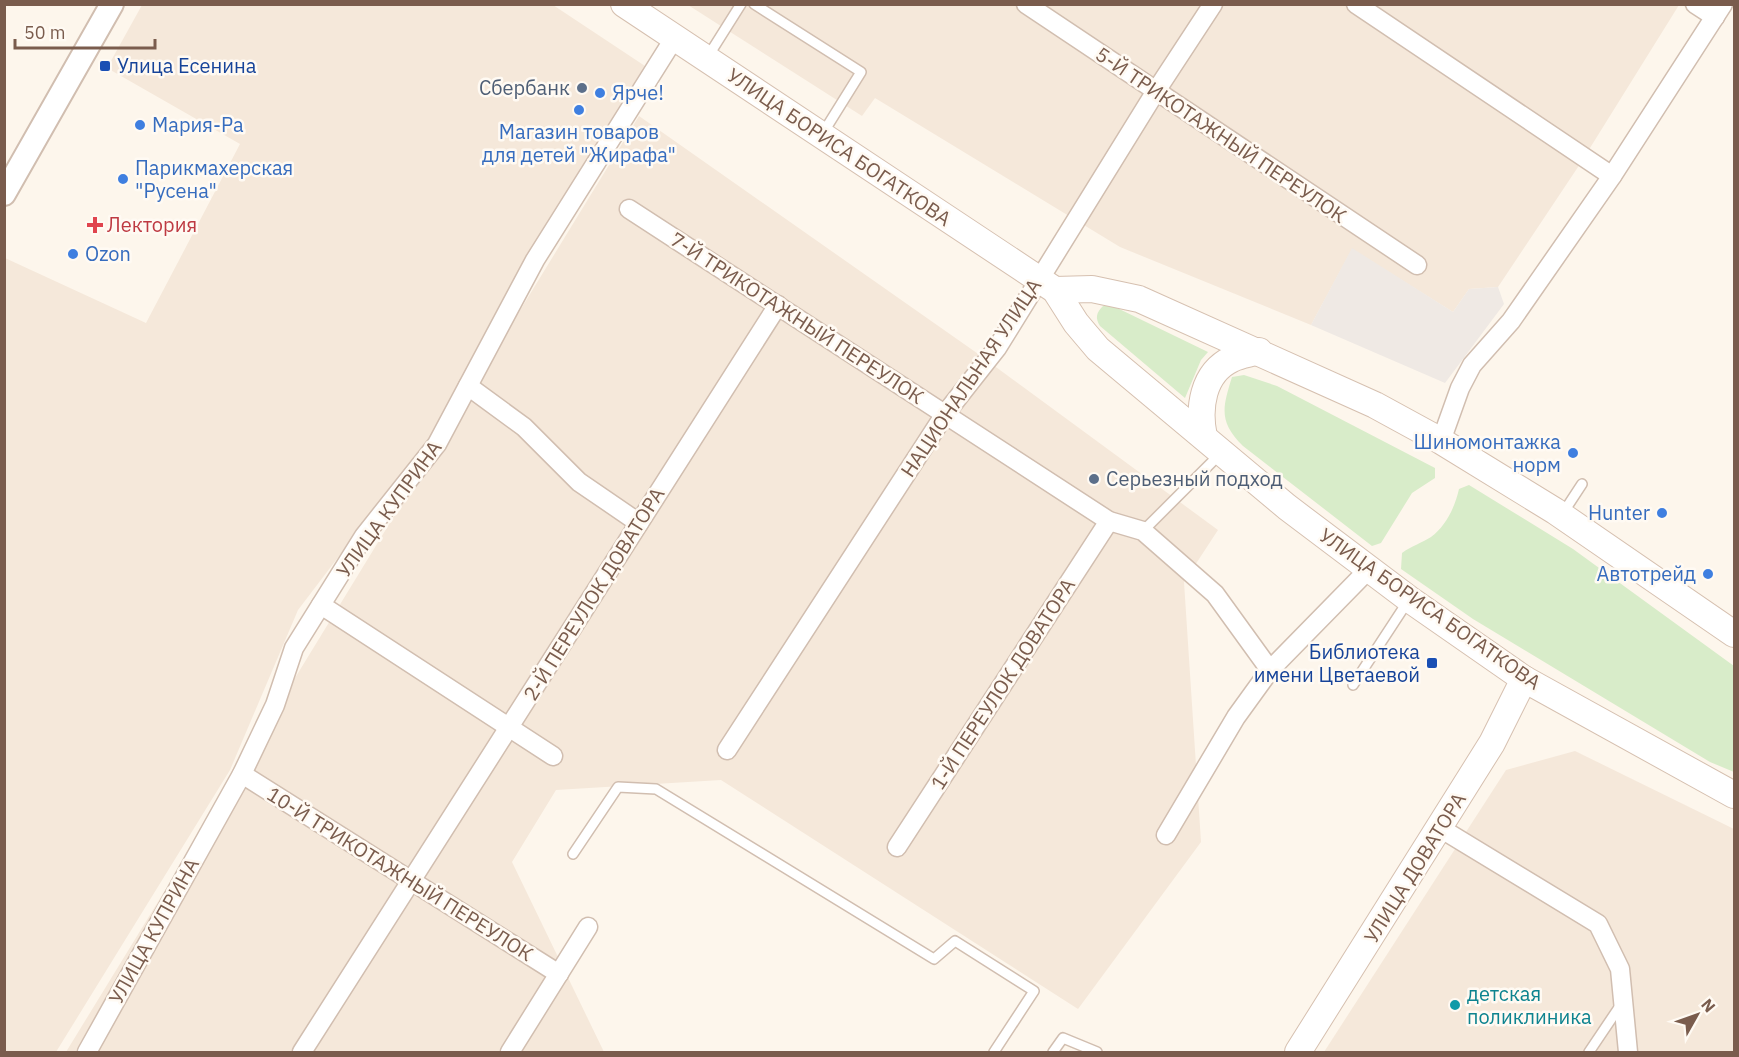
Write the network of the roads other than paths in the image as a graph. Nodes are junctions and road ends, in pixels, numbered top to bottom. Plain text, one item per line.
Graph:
1 (112, 4) edge
2 (624, 4) edge
3 (741, 4) edge
4 (754, 4) edge
5 (1026, 4) edge
6 (1213, 4) edge
7 (1356, 4) edge
8 (1695, 4) edge
9 (1719, 11) edge
10 (675, 37) junction
11 (707, 59) junction
12 (1156, 91) junction
13 (821, 135) junction
14 (1612, 176) junction
15 (4, 194) edge
16 (629, 209) dead end
17 (1417, 265) dead end
18 (1046, 285) junction
19 (778, 305) junction
20 (1259, 351) junction
21 (468, 386) junction
22 (945, 414) junction
23 (1441, 441) junction
24 (1213, 444) junction
25 (1582, 484) dead end
26 (1562, 515) junction
27 (1109, 521) junction
28 (639, 523) junction
29 (1143, 531) junction
30 (1369, 569) junction
31 (1409, 599) junction
32 (321, 605) junction
33 (1734, 634) edge
34 (1270, 669) junction
35 (1524, 679) junction
36 (1353, 685) dead end
37 (509, 726) junction
38 (727, 750) dead end
39 (553, 756) dead end
40 (242, 774) junction
41 (1734, 795) edge
42 (1440, 828) junction
43 (1166, 836) dead end
44 (897, 847) dead end
45 (573, 854) dead end
46 (410, 882) junction
47 (588, 927) dead end
48 (559, 974) junction
49 (1624, 998) junction
50 (87, 1053) edge
51 (302, 1053) edge
52 (510, 1053) edge
53 (994, 1053) edge
54 (1053, 1053) edge
55 (1097, 1053) edge
56 (1298, 1053) edge
57 (1589, 1053) edge
58 (1628, 1053) edge

1 - 15 street
2 - 10 main road, УЛИЦА БОРИСА БОГАТКОВА
3 - 11 lane
4 - 13 lane
5 - 12 street, 5-Й ТРИКОТАЖНЫЙ ПЕРЕУЛОК
6 - 12 street, НАЦИОНАЛЬНАЯ УЛИЦА
7 - 14 street
8 - 9 street
9 - 14 street
10 - 11 main road, УЛИЦА БОРИСА БОГАТКОВА
10 - 21 street, УЛИЦА КУПРИНА
11 - 13 main road, УЛИЦА БОРИСА БОГАТКОВА
12 - 17 street, 5-Й ТРИКОТАЖНЫЙ ПЕРЕУЛОК
12 - 18 street, НАЦИОНАЛЬНАЯ УЛИЦА
13 - 18 main road, УЛИЦА БОРИСА БОГАТКОВА
14 - 23 street
16 - 19 street, 7-Й ТРИКОТАЖНЫЙ ПЕРЕУЛОК
18 - 20 main road
18 - 22 street, НАЦИОНАЛЬНАЯ УЛИЦА
18 - 24 main road, УЛИЦА БОРИСА БОГАТКОВА
19 - 22 street, 7-Й ТРИКОТАЖНЫЙ ПЕРЕУЛОК
19 - 28 street, 2-Й ПЕРЕУЛОК ДОВАТОРА
20 - 23 main road
20 - 24 main road
21 - 28 street
21 - 32 street, УЛИЦА КУПРИНА
22 - 27 street, 7-Й ТРИКОТАЖНЫЙ ПЕРЕУЛОК
22 - 38 street, НАЦИОНАЛЬНАЯ УЛИЦА
23 - 26 main road
24 - 29 lane
24 - 30 main road, УЛИЦА БОРИСА БОГАТКОВА
25 - 26 lane
26 - 33 main road
27 - 29 street, 7-Й ТРИКОТАЖНЫЙ ПЕРЕУЛОК
27 - 44 street, 1-Й ПЕРЕУЛОК ДОВАТОРА
28 - 37 street, 2-Й ПЕРЕУЛОК ДОВАТОРА
29 - 34 street, 7-Й ТРИКОТАЖНЫЙ ПЕРЕУЛОК
30 - 31 main road, УЛИЦА БОРИСА БОГАТКОВА
30 - 34 street
31 - 35 main road, УЛИЦА БОРИСА БОГАТКОВА
31 - 36 lane
32 - 37 street
32 - 40 street, УЛИЦА КУПРИНА
34 - 43 street
35 - 41 main road, УЛИЦА БОРИСА БОГАТКОВА
35 - 42 main road, УЛИЦА ДОВАТОРА
37 - 39 street
37 - 46 street, 2-Й ПЕРЕУЛОК ДОВАТОРА
40 - 46 street, 10-Й ТРИКОТАЖНЫЙ ПЕРЕУЛОК
40 - 50 street, УЛИЦА КУПРИНА
42 - 49 street
42 - 56 main road, УЛИЦА ДОВАТОРА
45 - 53 lane
46 - 48 street, 10-Й ТРИКОТАЖНЫЙ ПЕРЕУЛОК
46 - 51 street, 2-Й ПЕРЕУЛОК ДОВАТОРА
47 - 48 street
48 - 52 street
49 - 57 lane
49 - 58 street
54 - 55 lane

